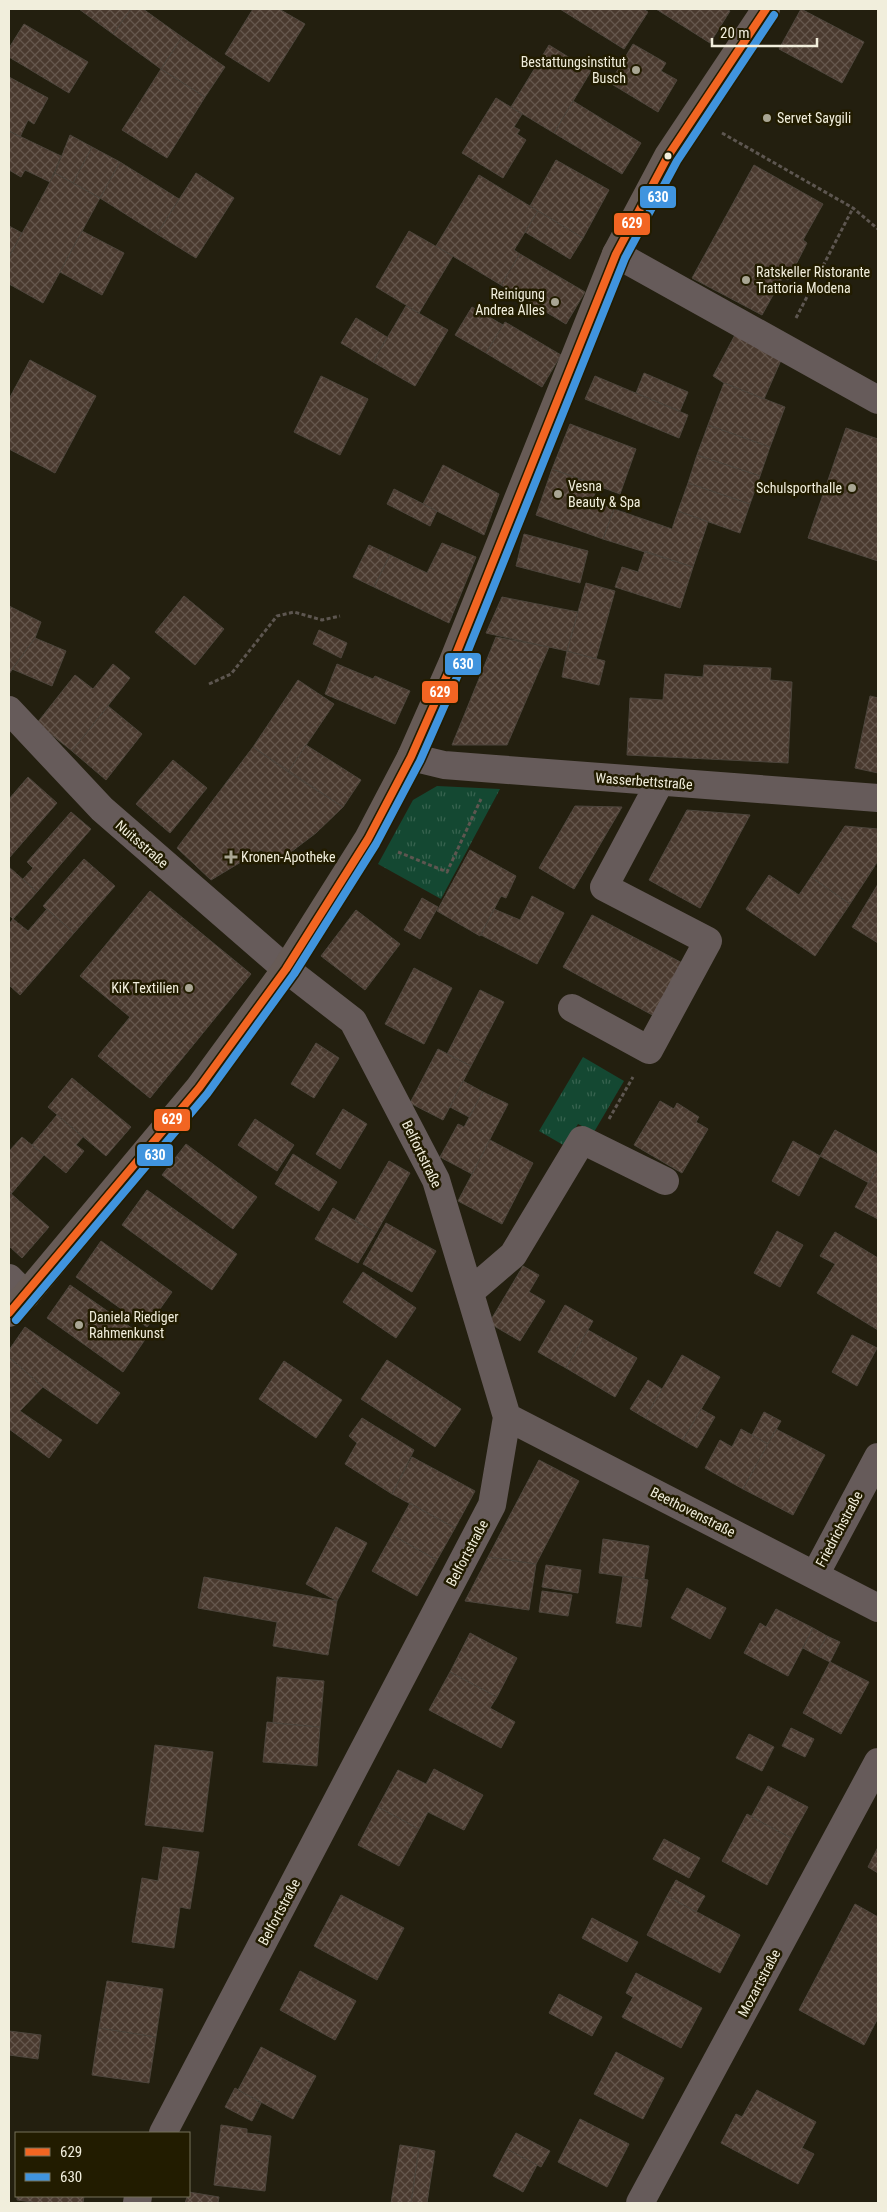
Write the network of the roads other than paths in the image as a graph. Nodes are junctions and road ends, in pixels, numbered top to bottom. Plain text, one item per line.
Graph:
1 (766, 9) edge
2 (616, 254) junction
3 (878, 400) edge
4 (9, 710) edge
5 (411, 757) junction
6 (660, 782) junction
7 (878, 798) edge
8 (286, 969) junction
9 (572, 1008) dead end
10 (665, 1180) dead end
11 (471, 1290) junction
12 (15, 1295) edge
13 (508, 1417) junction
14 (878, 1457) edge
15 (815, 1575) junction
16 (878, 1608) edge
17 (878, 1762) edge
18 (165, 2132) edge
19 (640, 2203) edge

1 - 2 main road
2 - 3 street
2 - 5 main road
4 - 8 street, Nuitsstraße
5 - 6 street, Wasserbettstraße
5 - 8 main road
6 - 7 street, Wasserbettstraße
6 - 9 street
8 - 11 street, Belfortstraße
8 - 12 main road
10 - 11 street
11 - 13 street, Belfortstraße
13 - 15 street, Beethovenstraße
13 - 18 street, Belfortstraße
14 - 15 street, Friedrichstraße
15 - 16 street, Beethovenstraße
17 - 19 street, Mozartstraße

